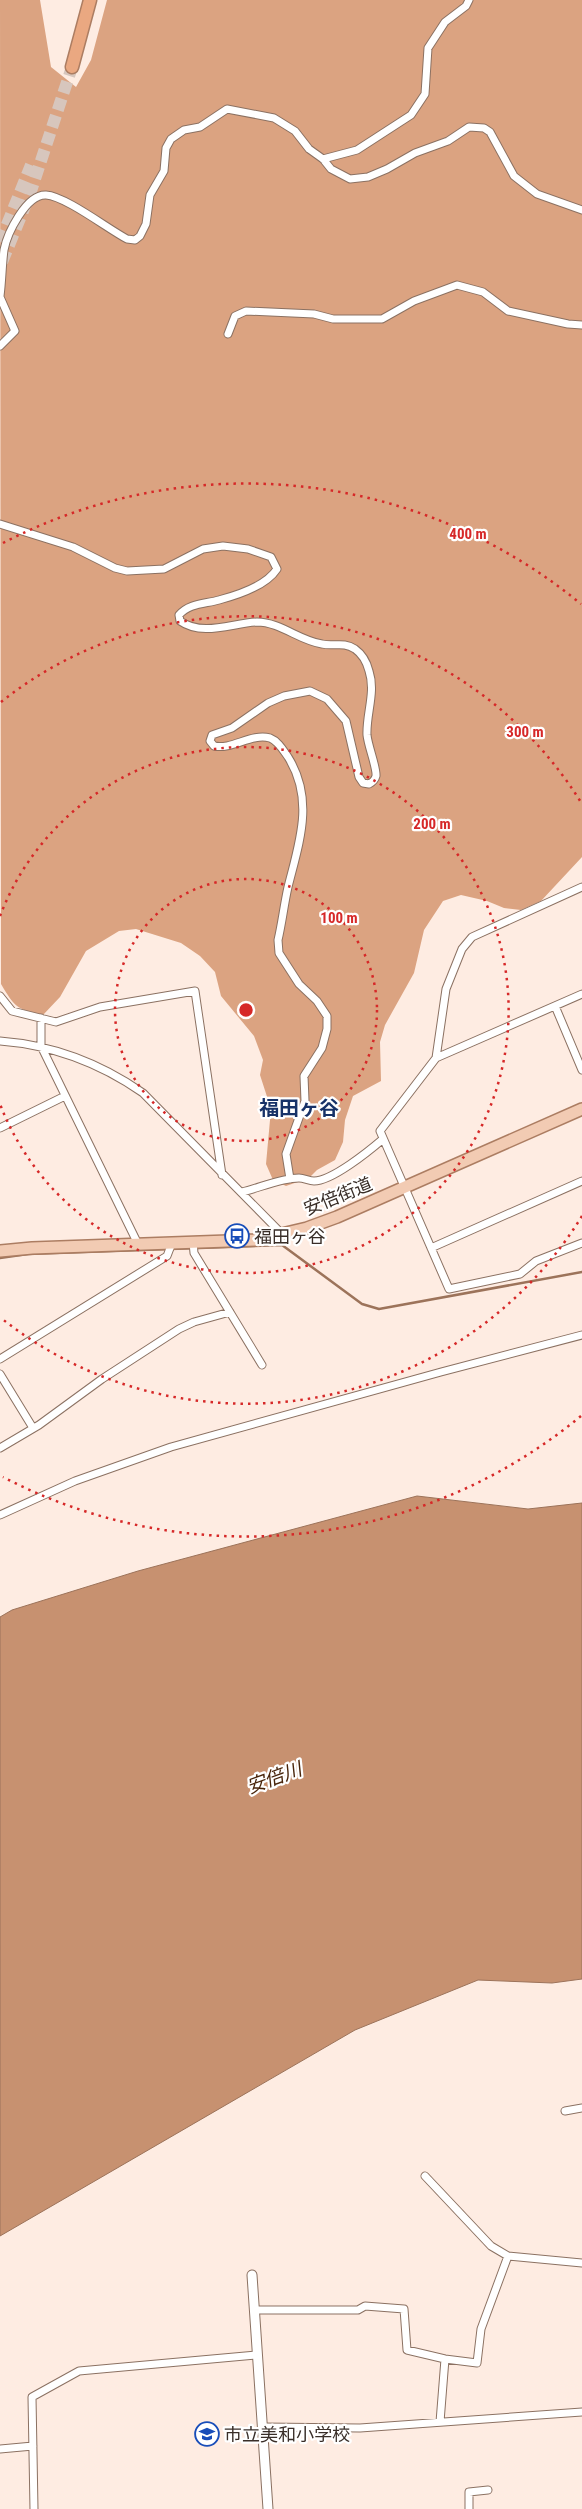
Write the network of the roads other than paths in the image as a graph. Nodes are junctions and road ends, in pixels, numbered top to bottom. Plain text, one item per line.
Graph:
1 (84, 0) edge
2 (90, 0) edge
3 (469, 0) edge
4 (323, 159) junction
5 (582, 210) edge
6 (0, 297) edge
7 (582, 325) edge
8 (228, 334) dead end
9 (0, 346) edge
10 (0, 524) edge
11 (582, 888) edge
12 (582, 994) edge
13 (0, 996) edge
14 (555, 1006) junction
15 (41, 1018) junction
16 (0, 1042) edge
17 (41, 1046) junction
18 (436, 1058) junction
19 (582, 1070) edge
20 (66, 1096) junction
21 (582, 1109) edge
22 (0, 1128) edge
23 (382, 1139) junction
24 (222, 1175) junction
25 (290, 1179) junction
26 (582, 1181) edge
27 (404, 1187) junction
28 (242, 1192) junction
29 (282, 1234) junction
30 (193, 1242) junction
31 (172, 1243) junction
32 (582, 1243) edge
33 (138, 1244) junction
34 (431, 1248) junction
35 (0, 1251) edge
36 (230, 1312) junction
37 (582, 1335) edge
38 (0, 1359) edge
39 (262, 1364) dead end
40 (0, 1374) edge
41 (33, 1428) junction
42 (0, 1448) edge
43 (0, 1515) edge
44 (582, 2108) edge
45 (565, 2111) dead end
46 (425, 2176) dead end
47 (508, 2256) junction
48 (582, 2264) edge
49 (252, 2275) dead end
50 (254, 2310) junction
51 (257, 2355) junction
52 (445, 2359) junction
53 (582, 2412) edge
54 (440, 2422) junction
55 (263, 2427) junction
56 (33, 2446) junction
57 (0, 2450) edge
58 (488, 2490) dead end
59 (34, 2509) edge
60 (268, 2509) edge
61 (469, 2509) edge

1 - 2 highway
3 - 4 street
4 - 5 street
4 - 6 street
6 - 9 street
7 - 8 street
10 - 25 street
11 - 18 street
12 - 14 street
13 - 15 street
14 - 18 street
14 - 19 street
15 - 17 street
15 - 24 street
16 - 17 street
17 - 20 street
17 - 24 street
18 - 23 street
20 - 22 street
20 - 33 street
21 - 27 main road, 安倍街道
23 - 25 street
23 - 27 street
24 - 28 street
25 - 28 street
26 - 34 street
27 - 29 main road, 安倍街道
27 - 34 street
28 - 29 street
29 - 30 main road, 安倍街道
30 - 31 main road, 安倍街道
30 - 36 street
31 - 33 main road, 安倍街道
31 - 38 street
32 - 34 street
33 - 35 main road, 安倍街道
36 - 39 street
36 - 41 street
37 - 43 street
40 - 41 street
41 - 42 street
44 - 45 street
46 - 47 street
47 - 48 street
47 - 52 street
49 - 50 street
50 - 51 street
50 - 52 street
51 - 55 street
51 - 56 street
52 - 54 street
53 - 54 street
54 - 55 street
55 - 60 street
56 - 57 street
56 - 59 street
58 - 61 street

